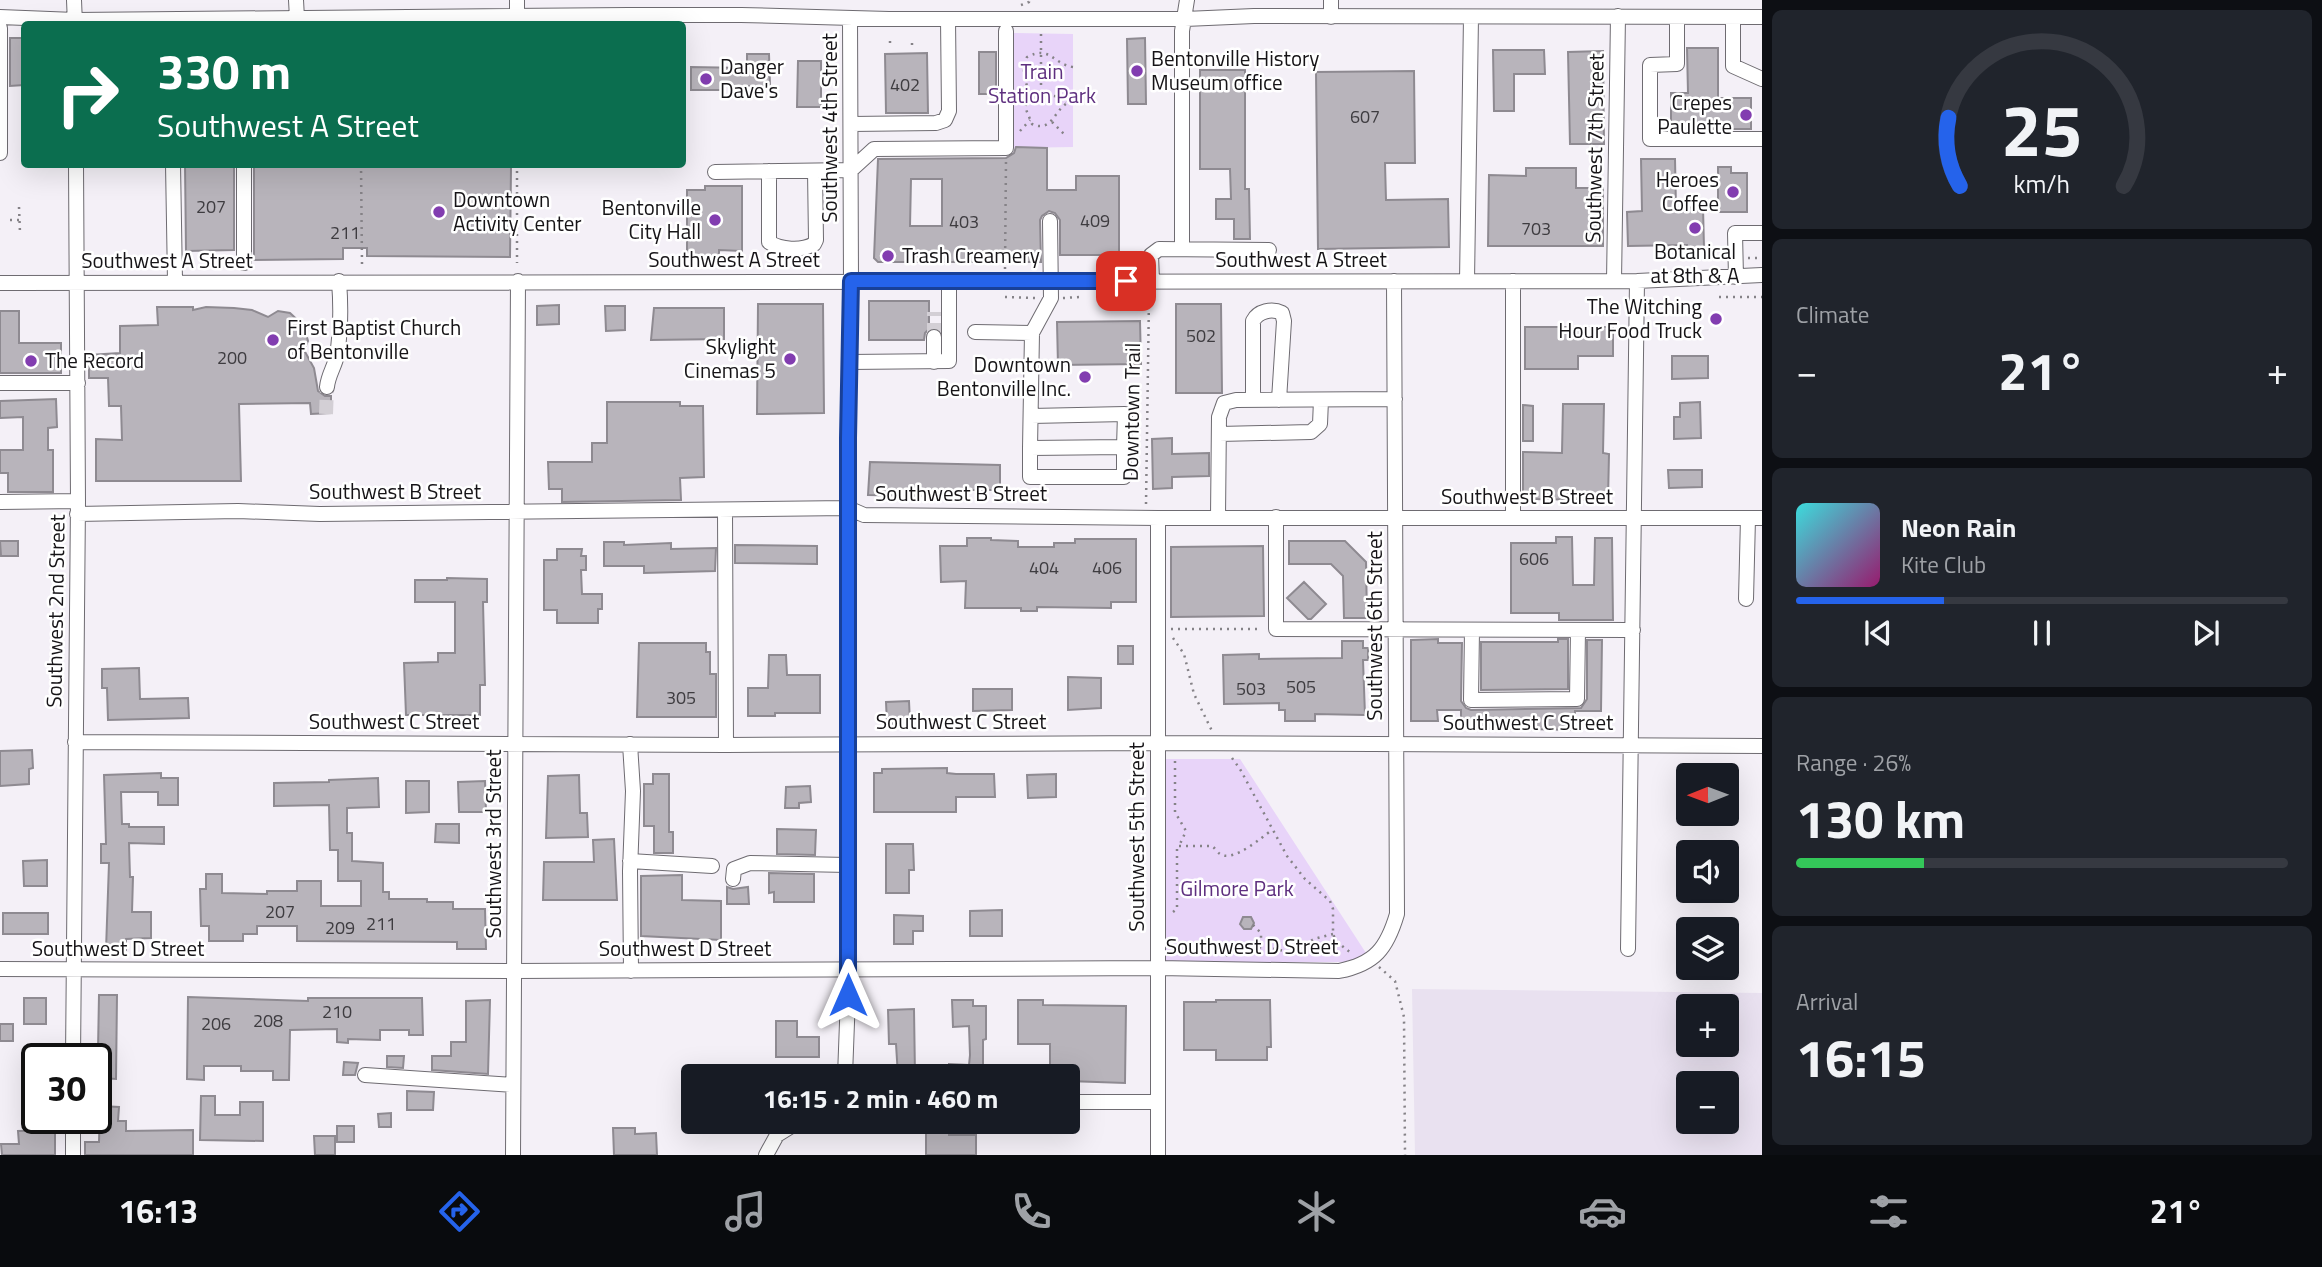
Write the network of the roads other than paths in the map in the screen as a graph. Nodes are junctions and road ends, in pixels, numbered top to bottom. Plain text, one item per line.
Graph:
1 (75, 0) edge
2 (296, 0) edge
3 (517, 0) edge
4 (1187, 0) edge
5 (1331, 0) edge
6 (629, 8) edge
7 (517, 16) junction
8 (1618, 16) junction
9 (0, 17) edge
10 (1331, 17) junction
11 (1471, 17) junction
12 (1677, 17) junction
13 (1734, 17) junction
14 (1762, 17) edge
15 (297, 18) junction
16 (850, 19) junction
17 (948, 19) junction
18 (1185, 19) junction
19 (70, 21) edge
20 (75, 21) edge
21 (256, 21) edge
22 (338, 21) edge
23 (0, 28) edge
24 (1006, 31) dead end
25 (1762, 79) edge
26 (851, 124) junction
27 (1762, 139) edge
28 (0, 153) edge
29 (76, 168) edge
30 (173, 168) edge
31 (244, 168) edge
32 (851, 170) junction
33 (769, 171) junction
34 (816, 171) junction
35 (715, 172) dead end
36 (1050, 221) dead end
37 (1762, 233) edge
38 (1182, 249) junction
39 (1269, 250) dead end
40 (244, 263) dead end
41 (1762, 275) edge
42 (1736, 276) junction
43 (175, 281) junction
44 (340, 281) junction
45 (518, 281) junction
46 (851, 281) junction
47 (949, 281) junction
48 (1051, 281) junction
49 (1394, 281) junction
50 (1467, 281) junction
51 (1513, 281) junction
52 (1614, 281) junction
53 (1637, 281) junction
54 (77, 282) junction
55 (0, 283) edge
56 (1150, 288) junction
57 (949, 300) junction
58 (934, 312) dead end
59 (975, 332) dead end
60 (1032, 333) junction
61 (934, 337) tunnel mouth
62 (849, 362) junction
63 (933, 362) junction
64 (0, 383) edge
65 (78, 383) junction
66 (327, 387) tunnel mouth
67 (1395, 399) junction
68 (1253, 400) junction
69 (1279, 400) junction
70 (1321, 400) junction
71 (1031, 416) junction
72 (1219, 434) junction
73 (1124, 447) junction
74 (1030, 448) junction
75 (0, 502) edge
76 (77, 507) junction
77 (848, 508) junction
78 (725, 510) junction
79 (516, 512) junction
80 (1154, 514) junction
81 (1218, 517) junction
82 (1276, 517) junction
83 (1395, 518) junction
84 (1513, 518) junction
85 (1634, 518) junction
86 (1755, 519) edge
87 (1746, 599) dead end
88 (1396, 630) junction
89 (1472, 630) junction
90 (1578, 630) junction
91 (1633, 631) junction
92 (75, 742) junction
93 (515, 743) junction
94 (849, 743) junction
95 (1157, 743) junction
96 (630, 744) junction
97 (1396, 744) junction
98 (1631, 744) junction
99 (726, 745) junction
100 (1762, 746) edge
101 (630, 861) junction
102 (848, 865) junction
103 (712, 866) dead end
104 (733, 879) dead end
105 (1628, 949) dead end
106 (1368, 962) joint
107 (1158, 968) junction
108 (0, 969) edge
109 (849, 969) junction
110 (74, 970) junction
111 (514, 971) junction
112 (631, 971) junction
113 (74, 1043) edge
114 (845, 1064) edge
115 (365, 1075) dead end
116 (513, 1085) junction
117 (1080, 1102) edge
118 (1158, 1102) junction
119 (73, 1134) edge
120 (779, 1134) edge
121 (73, 1155) edge
122 (513, 1155) edge
123 (766, 1155) edge
124 (1158, 1155) edge

1 - 20 street
2 - 15 street
3 - 7 street
4 - 18 street
5 - 10 street
6 - 7 street
6 - 16 street
7 - 22 street
8 - 11 street
8 - 12 street
8 - 52 street, Southwest 7th Street
9 - 19 street
10 - 11 street
10 - 18 street
11 - 50 street
12 - 13 street
12 - 27 street
13 - 14 street
13 - 25 street
15 - 21 street
15 - 22 street
16 - 17 street
16 - 26 street, Southwest 4th Street
17 - 18 street
17 - 26 street
18 - 38 street
23 - 28 street
24 - 32 street
26 - 32 street, Southwest 4th Street
29 - 54 street, Southwest 2nd Street
30 - 43 street
31 - 40 street
32 - 34 street
32 - 46 street, Southwest 4th Street
33 - 34 street
33 - 34 street
33 - 35 street
36 - 48 street
37 - 42 street
38 - 39 street
38 - 56 street
41 - 42 street, Southwest A Street
42 - 53 street, Southwest A Street
43 - 44 street, Southwest A Street
43 - 54 street, Southwest A Street
44 - 45 street, Southwest A Street
44 - 66 street
45 - 46 street, Southwest A Street
45 - 79 street, Southwest 3rd Street
46 - 47 street, Southwest A Street
46 - 62 street, Southwest 4th Street
47 - 48 street, Southwest A Street
47 - 57 street
48 - 56 street, Southwest A Street
48 - 60 street
49 - 50 street, Southwest A Street
49 - 56 street, Southwest A Street
49 - 67 street, Southwest 6th Street
50 - 51 street, Southwest A Street
51 - 52 street, Southwest A Street
51 - 84 street
52 - 53 street, Southwest A Street
53 - 85 street
54 - 55 street, Southwest A Street
54 - 65 street, Southwest 2nd Street
57 - 58 street
57 - 63 street
59 - 60 street
60 - 71 street
61 - 63 street
62 - 63 street
62 - 77 street, Southwest 4th Street
64 - 65 street
65 - 76 street, Southwest 2nd Street
67 - 70 street
67 - 83 street, Southwest 6th Street
68 - 69 street
68 - 69 street
68 - 72 street
69 - 70 street
70 - 72 street
71 - 73 street
71 - 74 street
72 - 81 street
73 - 74 street
73 - 74 street
75 - 76 street, Southwest B Street
76 - 79 street, Southwest B Street
76 - 92 street, Southwest 2nd Street
77 - 78 street, Southwest B Street
77 - 80 street, Southwest B Street
77 - 94 street, Southwest 4th Street
78 - 79 street, Southwest B Street
78 - 99 street
79 - 93 street, Southwest 3rd Street
80 - 81 street, Southwest B Street
80 - 95 street, Southwest 5th Street
81 - 82 street, Southwest B Street
82 - 83 street, Southwest B Street
82 - 88 street
83 - 84 street, Southwest B Street
83 - 88 street, Southwest 6th Street
84 - 85 street, Southwest B Street
85 - 86 street, Southwest B Street
85 - 91 street
86 - 87 street
88 - 89 street
88 - 97 street, Southwest 6th Street
89 - 90 street
89 - 90 street
90 - 91 street
91 - 98 street
92 - 93 street, Southwest C Street
92 - 110 street, Southwest 2nd Street
93 - 96 street, Southwest C Street
93 - 111 street, Southwest 3rd Street
94 - 95 street, Southwest C Street
94 - 99 street, Southwest C Street
94 - 102 street, Southwest 4th Street
95 - 97 street, Southwest C Street
95 - 107 street, Southwest 5th Street
96 - 99 street, Southwest C Street
96 - 101 street
97 - 98 street, Southwest C Street
97 - 106 street, Southwest 6th Street
98 - 100 street, Southwest C Street
98 - 105 street
101 - 103 street
101 - 112 street
102 - 104 street
102 - 109 street, Southwest 4th Street
106 - 107 street, Southwest D Street
107 - 109 street, Southwest D Street
107 - 118 street, Southwest 5th Street
108 - 110 street, Southwest D Street
109 - 112 street, Southwest D Street
109 - 114 street, Southwest 4th Street
110 - 111 street, Southwest D Street
110 - 113 street, Southwest 2nd Street
111 - 112 street, Southwest D Street
111 - 116 street, Southwest 3rd Street
115 - 116 street
116 - 122 street, Southwest 3rd Street
117 - 118 street
118 - 124 street, Southwest 5th Street
119 - 121 street
120 - 123 street

